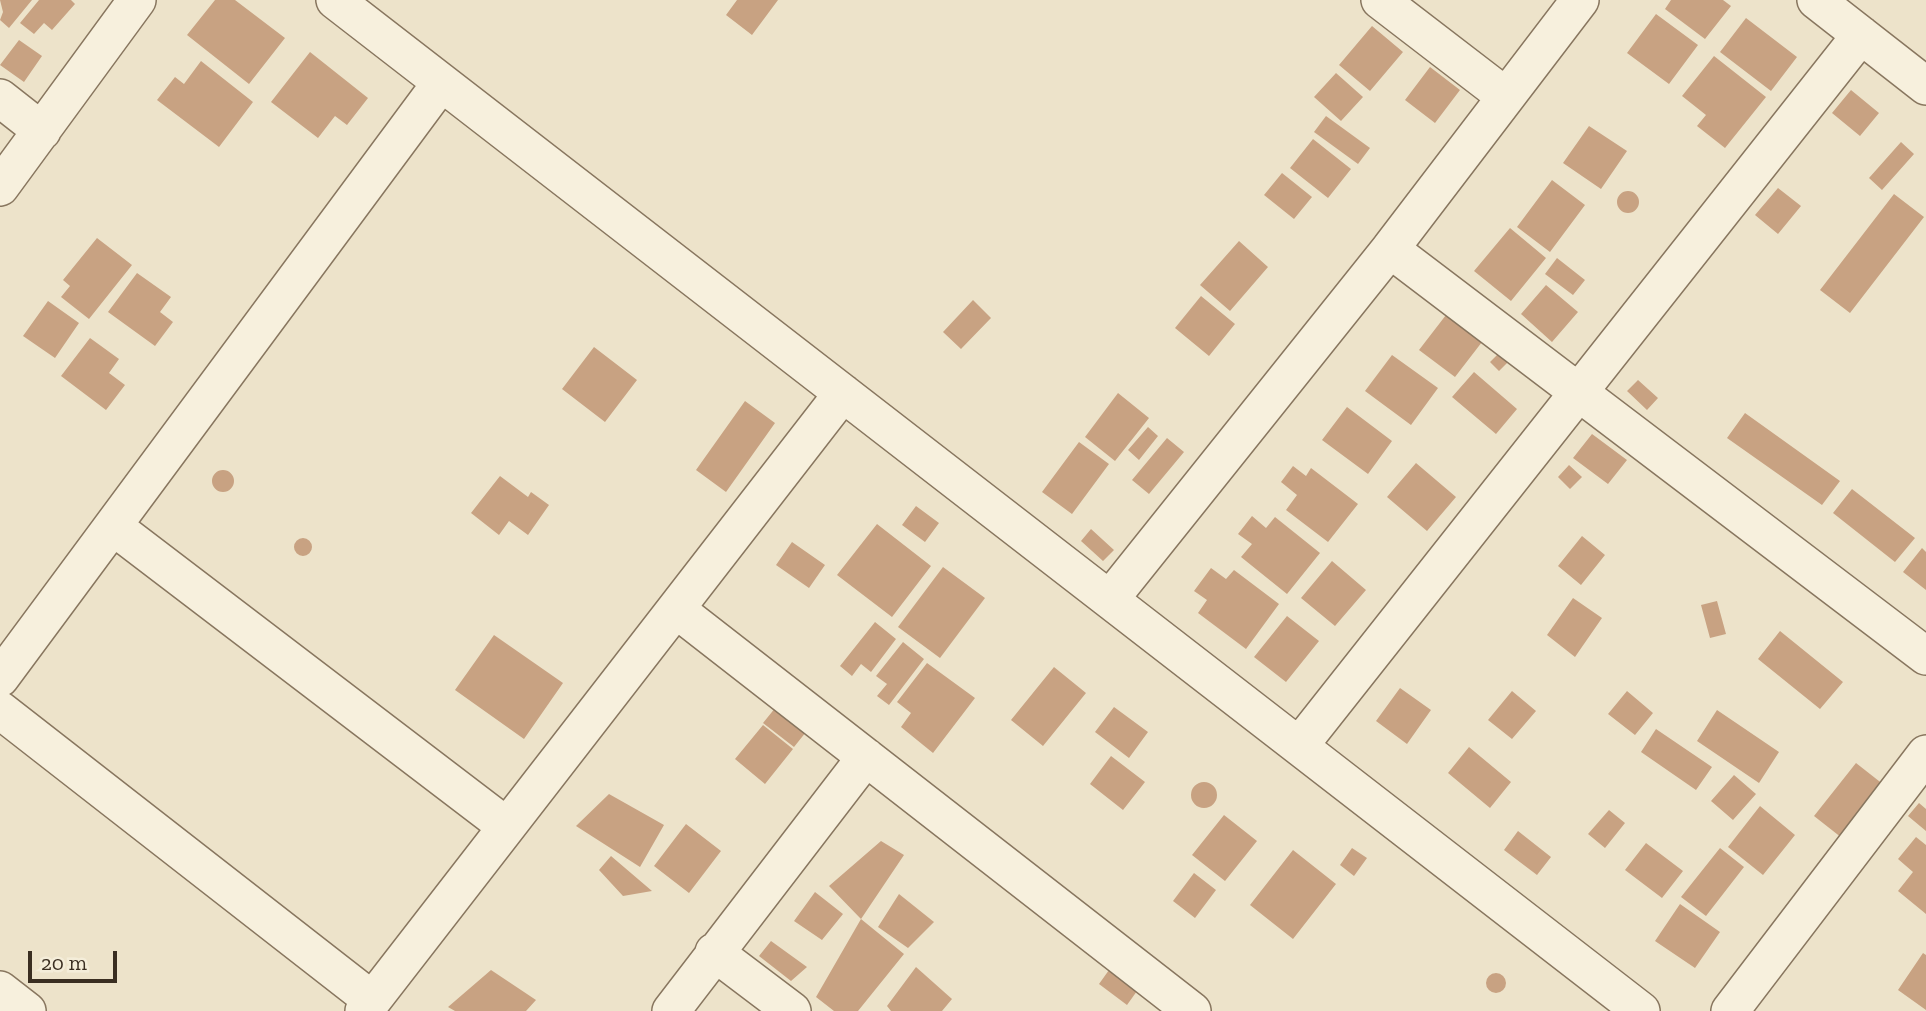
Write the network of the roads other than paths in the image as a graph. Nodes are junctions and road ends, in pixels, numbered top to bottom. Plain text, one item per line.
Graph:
1 (137, 0) edge
2 (335, 0) edge
3 (1380, 0) edge
4 (1580, 0) edge
5 (1816, 0) edge
6 (1861, 35) junction
7 (441, 83) junction
8 (1926, 86) edge
9 (1505, 96) junction
10 (0, 98) edge
11 (42, 131) junction
12 (0, 187) edge
13 (1390, 249) junction
14 (843, 393) junction
15 (1577, 394) junction
16 (114, 527) junction
17 (1110, 599) junction
18 (677, 610) junction
19 (1926, 656) edge
20 (0, 678) edge
21 (0, 710) edge
22 (1299, 746) junction
23 (1926, 754) edge
24 (866, 757) junction
25 (506, 826) junction
26 (714, 952) junction
27 (0, 990) edge
28 (368, 1006) edge
29 (27, 1011) edge
30 (671, 1011) edge
31 (792, 1011) edge
32 (1192, 1011) edge
33 (1641, 1011) edge
34 (1730, 1011) edge

1 - 11 street
2 - 7 street
3 - 9 street
4 - 9 street
5 - 6 street
6 - 8 street
6 - 15 street
7 - 14 street
7 - 16 street
9 - 13 street
10 - 11 street
11 - 12 street
13 - 15 street
13 - 17 street
14 - 17 street
14 - 18 street
15 - 19 street
15 - 22 street
16 - 20 street
16 - 25 street
17 - 22 street
18 - 24 street
18 - 25 street
21 - 28 street
22 - 33 street
23 - 34 street
24 - 26 street
24 - 32 street
25 - 28 street
26 - 30 street
26 - 31 street
27 - 29 street

